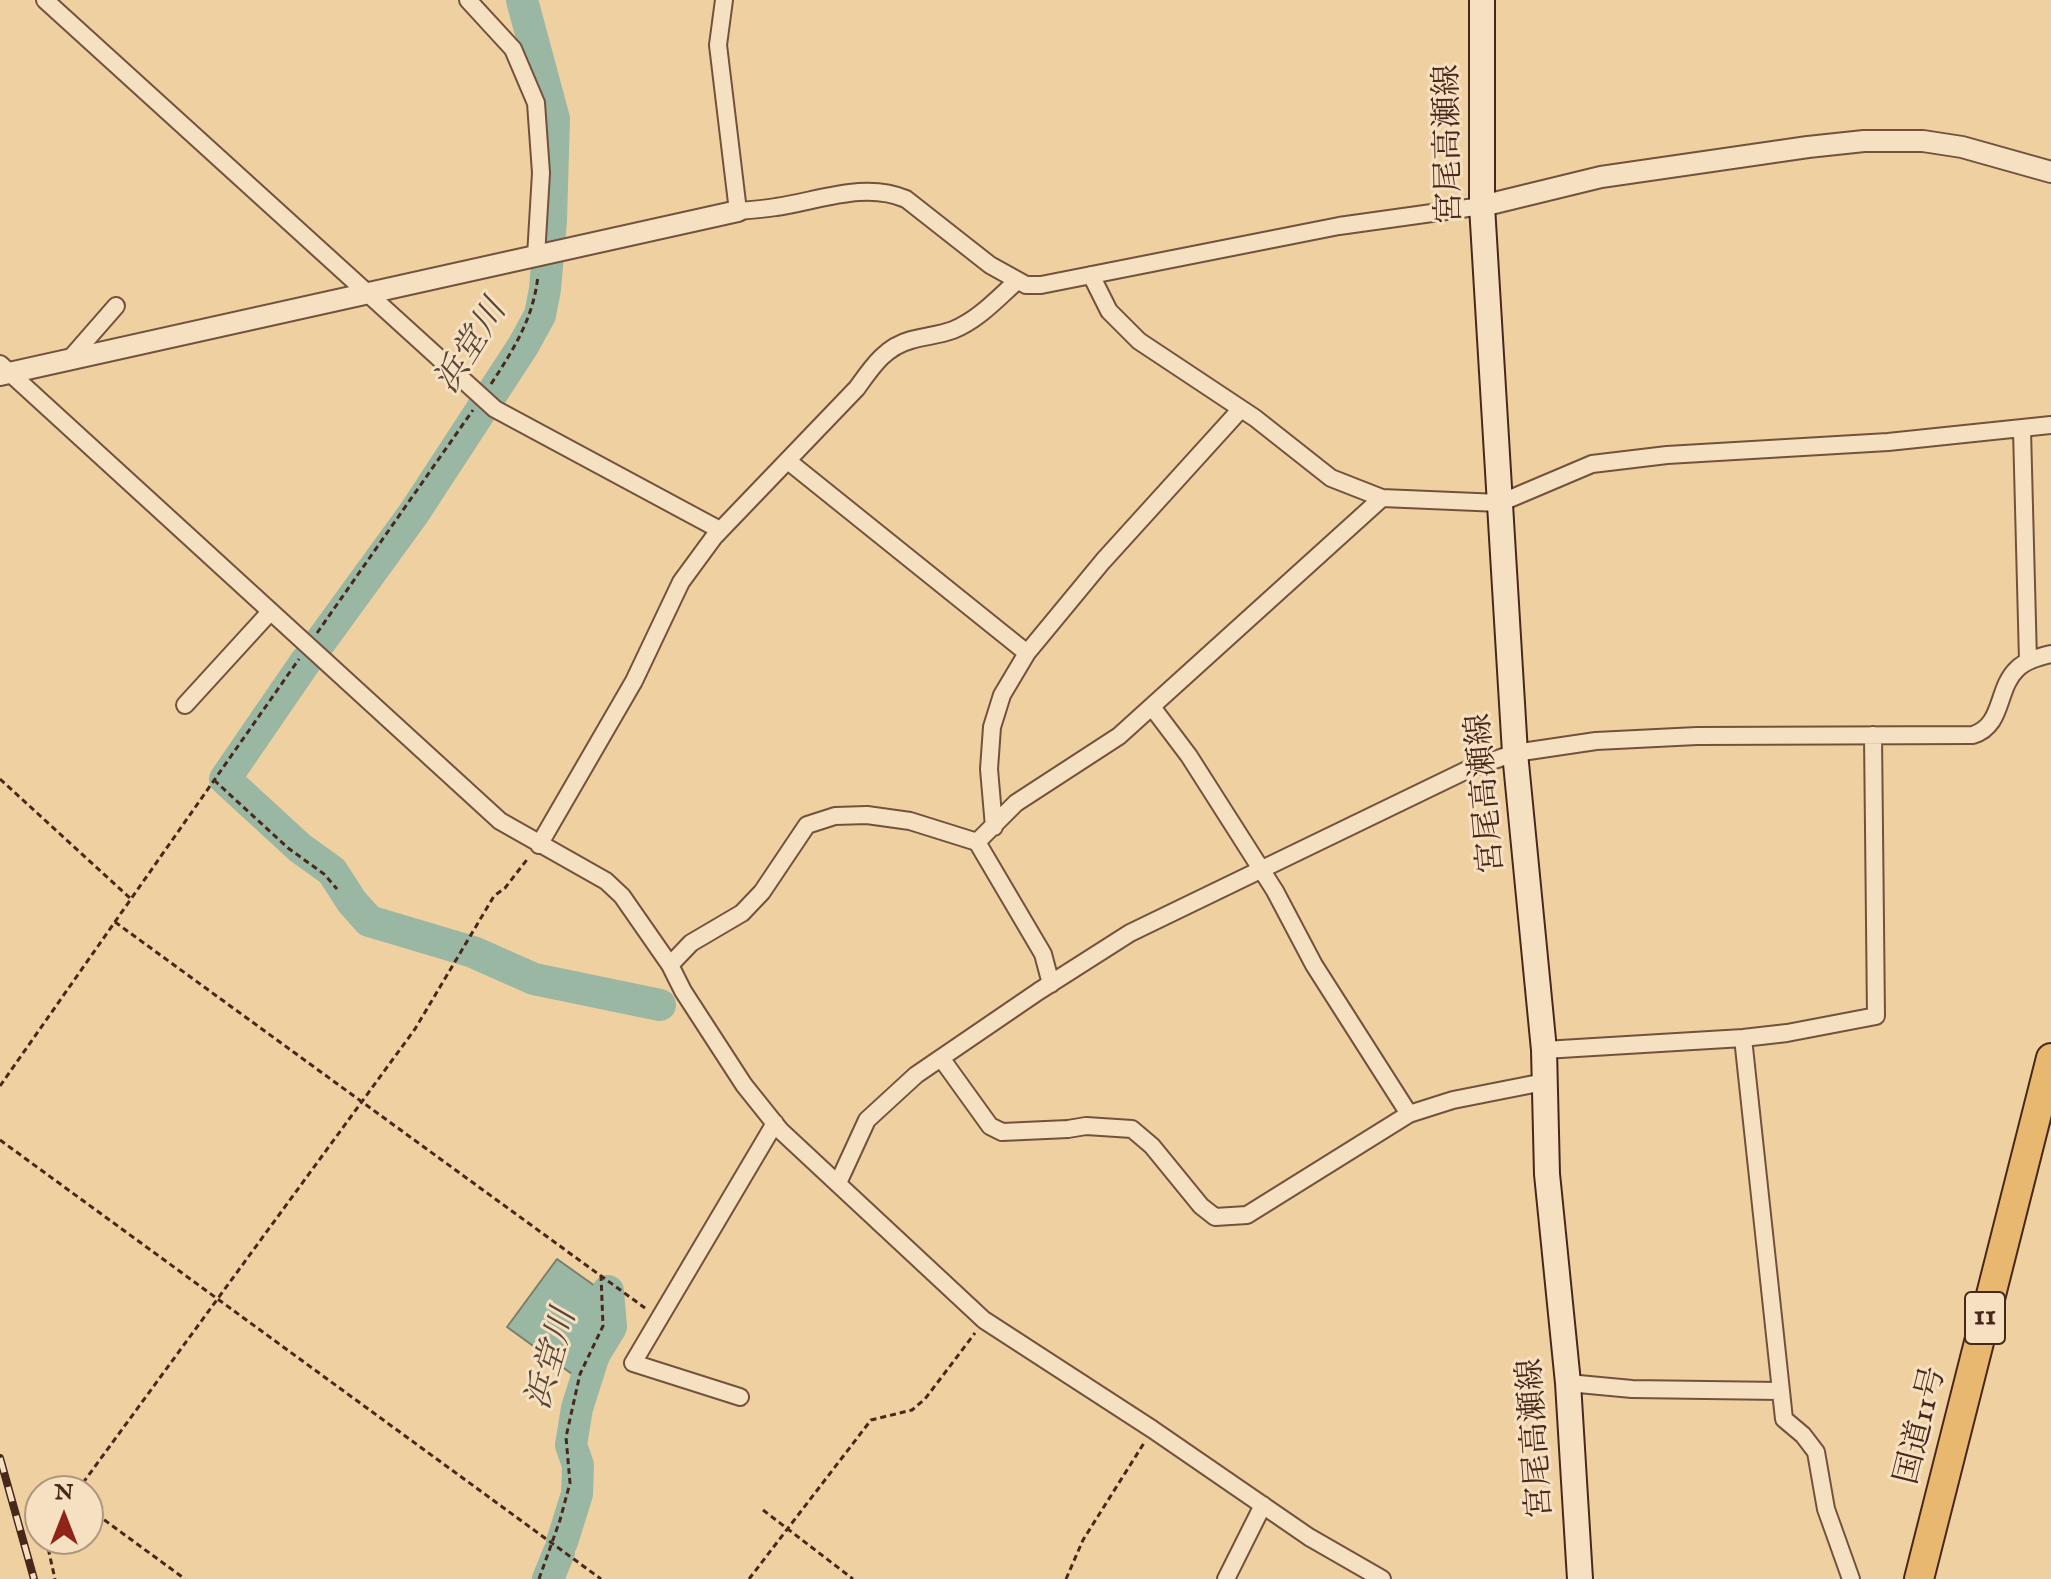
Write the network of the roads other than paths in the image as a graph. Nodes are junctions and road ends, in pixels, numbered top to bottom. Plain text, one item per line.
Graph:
1 (45, 0) edge
2 (468, 0) edge
3 (724, 0) edge
4 (1482, 0) edge
5 (2051, 172) edge
6 (1482, 206) junction
7 (738, 211) junction
8 (544, 255) junction
9 (1091, 275) junction
10 (1017, 281) junction
11 (370, 294) junction
12 (116, 306) dead end
13 (68, 361) junction
14 (3, 370) edge
15 (1240, 410) junction
16 (2051, 425) edge
17 (2022, 430) junction
18 (788, 461) junction
19 (1382, 498) junction
20 (1500, 503) junction
21 (720, 530) junction
22 (270, 612) junction
23 (1027, 653) junction
24 (2051, 654) edge
25 (2028, 661) junction
26 (185, 705) dead end
27 (1152, 707) junction
28 (1873, 735) junction
29 (1515, 753) junction
30 (994, 827) junction
31 (977, 842) junction
32 (539, 845) junction
33 (1260, 869) junction
34 (670, 965) junction
35 (1051, 984) junction
36 (1743, 1038) junction
37 (1544, 1050) junction
38 (941, 1058) junction
39 (2051, 1058) edge
40 (1544, 1082) junction
41 (1409, 1114) junction
42 (775, 1123) junction
43 (838, 1183) junction
44 (1568, 1383) junction
45 (1780, 1391) junction
46 (740, 1397) dead end
47 (1263, 1505) junction
48 (1380, 1578) edge
49 (1226, 1579) edge
50 (1580, 1579) edge
51 (1851, 1579) edge
52 (1919, 1579) edge

1 - 11 street
2 - 8 street
3 - 7 street
4 - 6 main road, 宮尾高瀬線
5 - 6 street
6 - 9 street
6 - 20 main road, 宮尾高瀬線
7 - 8 street
7 - 10 street
8 - 11 street
9 - 10 street
9 - 15 street
10 - 18 street
11 - 13 street
11 - 21 street
12 - 13 street
13 - 14 street
14 - 22 street
15 - 19 street
15 - 23 street
16 - 17 street
17 - 20 street
17 - 25 street
18 - 21 street
18 - 23 street
19 - 20 street
19 - 27 street
20 - 29 main road, 宮尾高瀬線
21 - 32 street
22 - 26 street
22 - 32 street
23 - 30 street
24 - 25 street
25 - 28 street
27 - 30 street
27 - 33 street
28 - 29 street
28 - 36 street
29 - 33 street
29 - 37 main road, 宮尾高瀬線
30 - 31 street
31 - 34 street
31 - 35 street
32 - 34 street
33 - 35 street
33 - 41 street
34 - 42 street
35 - 38 street
36 - 37 street
36 - 45 street
37 - 40 main road, 宮尾高瀬線
38 - 41 street
38 - 43 street
39 - 52 highway, 国道11号 / 11
40 - 41 street
40 - 44 main road, 宮尾高瀬線
42 - 43 street
42 - 46 street
43 - 47 street
44 - 45 street
44 - 50 main road, 宮尾高瀬線
45 - 51 street
47 - 48 street
47 - 49 street

